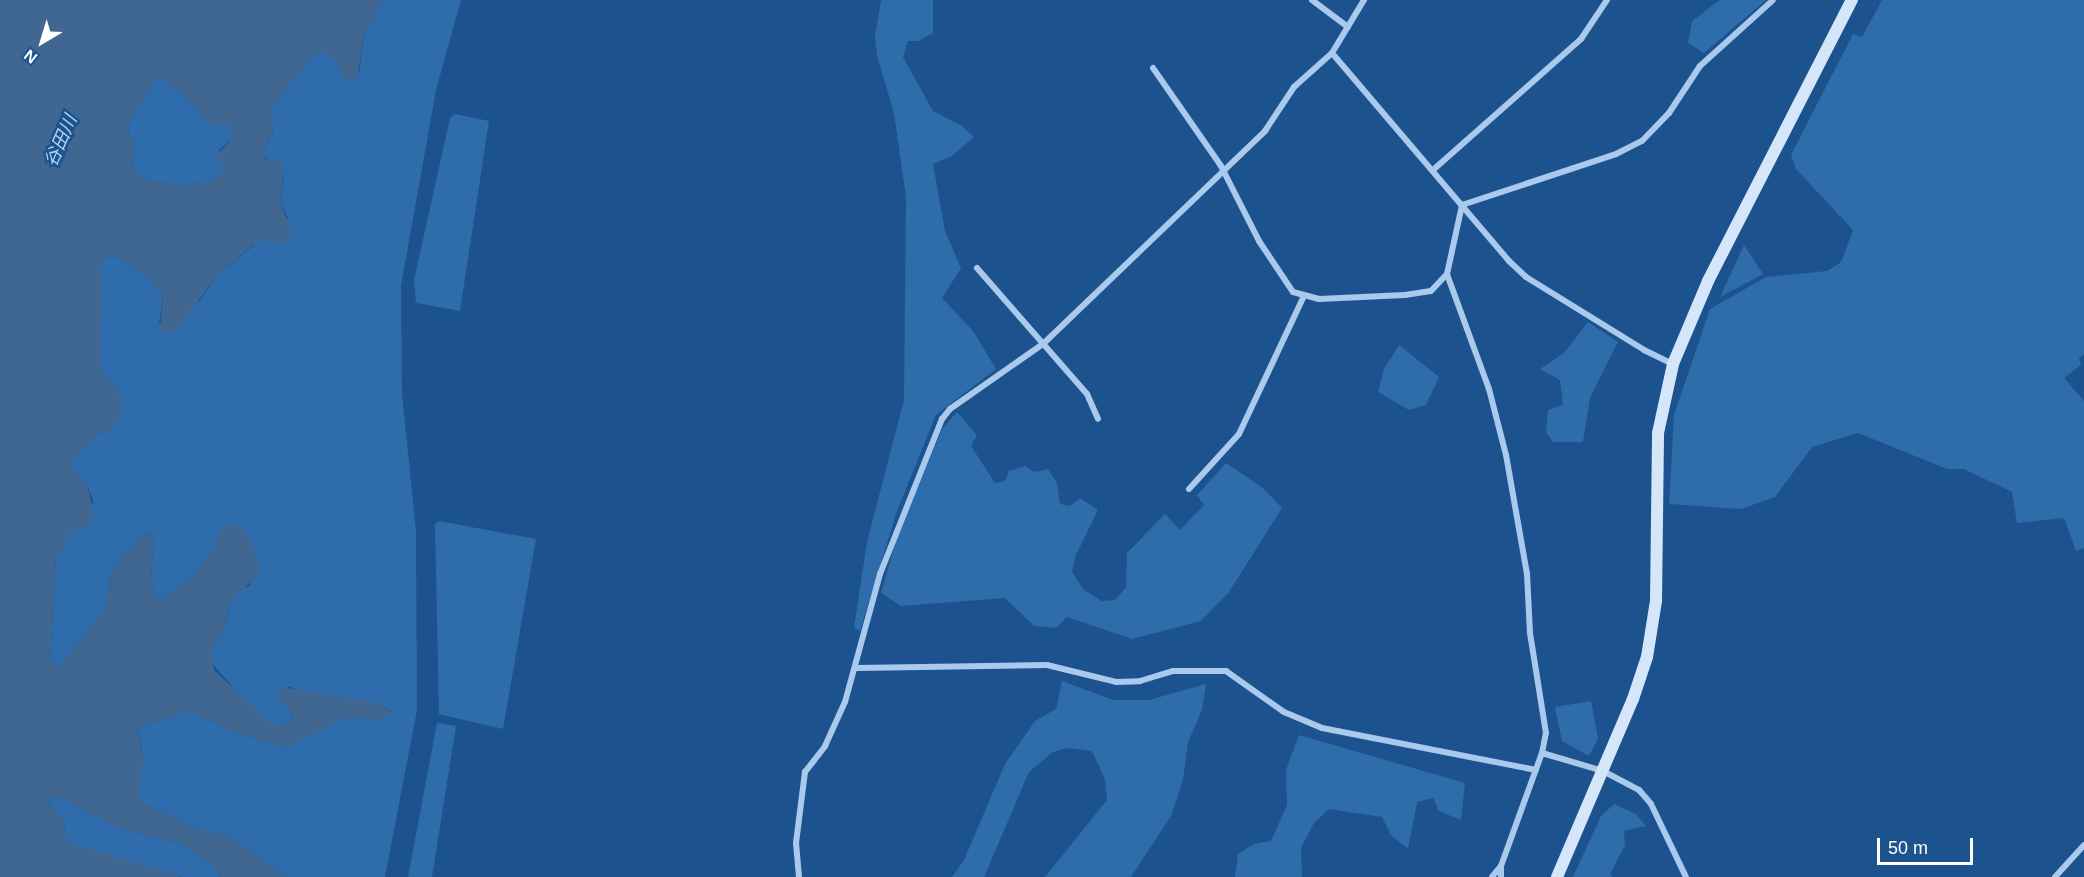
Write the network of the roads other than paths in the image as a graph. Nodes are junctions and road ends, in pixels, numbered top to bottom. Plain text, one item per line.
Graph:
1 (1312, 0) edge
2 (1364, 0) edge
3 (1607, 0) edge
4 (1773, 0) edge
5 (1852, 0) edge
6 (1348, 27) junction
7 (1332, 53) junction
8 (1153, 68) dead end
9 (1433, 170) junction
10 (1222, 171) junction
11 (1462, 205) junction
12 (976, 268) dead end
13 (1447, 274) junction
14 (1304, 298) junction
15 (1043, 344) junction
16 (1673, 364) junction
17 (1098, 419) dead end
18 (1189, 489) dead end
19 (857, 668) junction
20 (1542, 753) junction
21 (1536, 770) junction
22 (1603, 771) junction
23 (2084, 845) edge
24 (1501, 866) junction
25 (799, 877) edge
26 (1492, 877) edge
27 (1501, 877) edge
28 (1557, 877) edge
29 (1686, 877) edge
30 (2055, 877) edge

1 - 6 street
2 - 6 street
3 - 9 street
4 - 11 street
5 - 16 street
6 - 7 street
7 - 9 street
7 - 10 street
8 - 10 street
9 - 11 street
10 - 14 street
10 - 15 street
11 - 13 street
11 - 16 street
12 - 15 street
13 - 14 street
13 - 20 street
14 - 18 street
15 - 17 street
15 - 19 street
16 - 22 street
19 - 21 street
19 - 25 street
20 - 21 street
20 - 22 street
21 - 24 street
22 - 28 street
22 - 29 street
23 - 30 street
24 - 26 street
24 - 27 street

